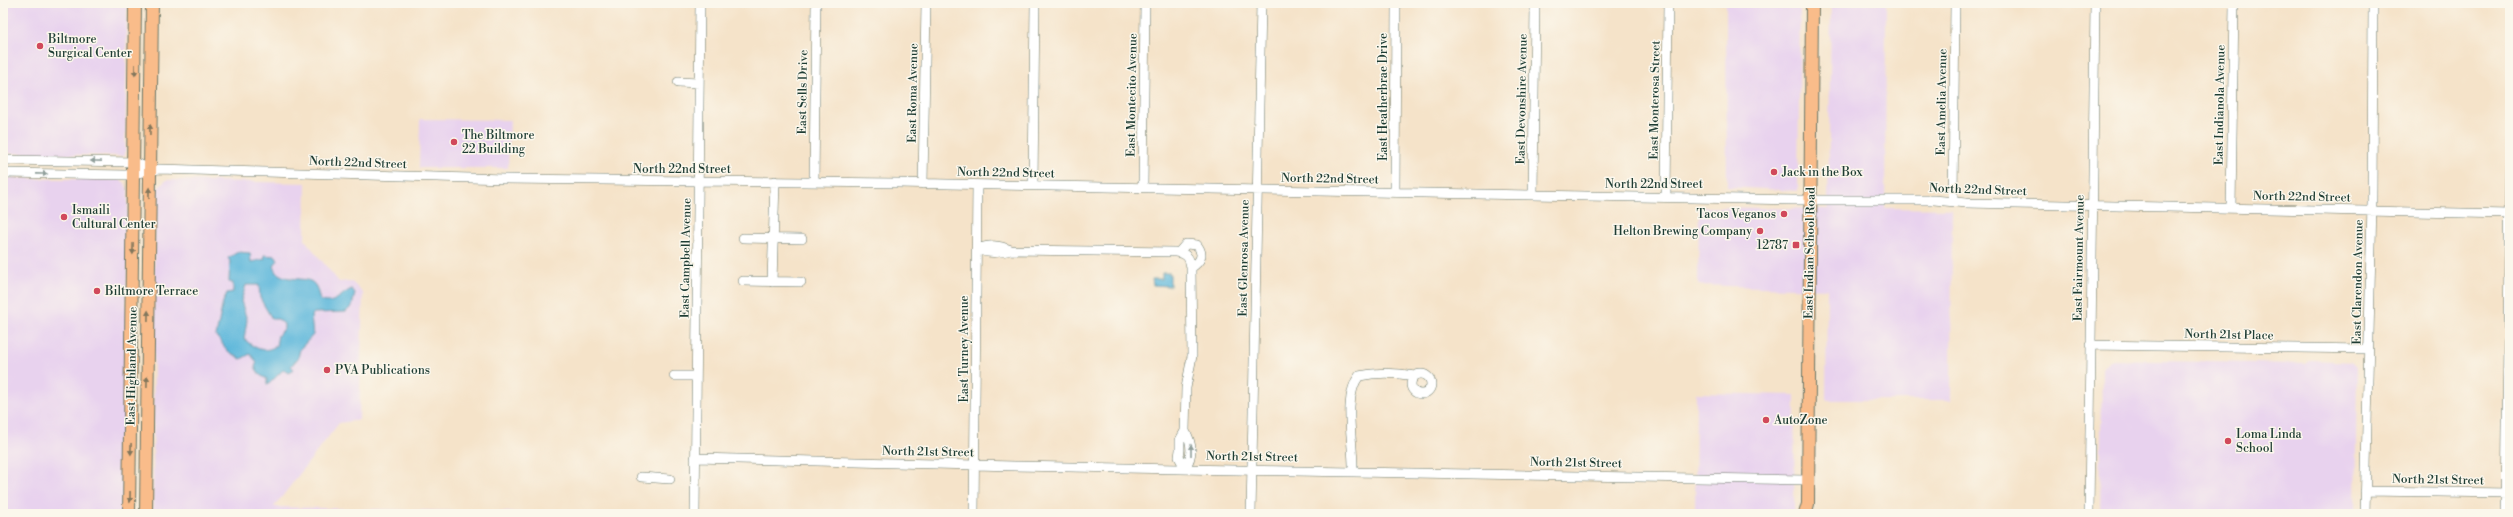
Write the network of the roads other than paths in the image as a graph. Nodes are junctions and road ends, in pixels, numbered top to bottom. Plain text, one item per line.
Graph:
1 (135, 3) edge
2 (152, 3) edge
3 (700, 3) edge
4 (816, 3) edge
5 (926, 3) edge
6 (1035, 3) edge
7 (1145, 3) edge
8 (1261, 3) edge
9 (1396, 3) edge
10 (1535, 3) edge
11 (1668, 3) edge
12 (1812, 3) edge
13 (1955, 3) edge
14 (2095, 3) edge
15 (2234, 3) edge
16 (2373, 3) edge
17 (678, 82) dead end
18 (699, 82) junction
19 (3, 160) edge
20 (2510, 160) edge
21 (135, 162) junction
22 (149, 169) junction
23 (3, 173) edge
24 (134, 174) junction
25 (699, 180) junction
26 (775, 181) junction
27 (814, 182) junction
28 (923, 184) junction
29 (977, 185) junction
30 (1033, 185) junction
31 (1143, 188) junction
32 (1257, 189) junction
33 (1395, 192) junction
34 (1533, 195) junction
35 (1666, 197) junction
36 (1811, 200) junction
37 (1953, 201) junction
38 (2092, 205) junction
39 (2231, 207) junction
40 (2371, 211) junction
41 (2510, 214) edge
42 (742, 238) dead end
43 (774, 239) junction
44 (802, 239) dead end
45 (977, 249) junction
46 (1179, 252) junction
47 (1191, 268) junction
48 (743, 281) dead end
49 (772, 282) junction
50 (802, 282) dead end
51 (2090, 345) junction
52 (2368, 349) junction
53 (132, 354) junction
54 (147, 355) junction
55 (674, 376) dead end
56 (696, 376) junction
57 (1415, 376) dead end
58 (695, 458) junction
59 (975, 465) junction
60 (1185, 468) junction
61 (1252, 470) junction
62 (1352, 471) junction
63 (641, 478) dead end
64 (670, 479) dead end
65 (1808, 480) junction
66 (2366, 491) junction
67 (2508, 493) edge
68 (1809, 511) edge
69 (130, 514) edge
70 (146, 514) edge
71 (695, 514) edge
72 (974, 514) edge
73 (1251, 514) edge
74 (2089, 514) edge
75 (2366, 514) edge
76 (2506, 514) edge

1 -> 21 main road, East Highland Avenue
22 -> 2 main road, East Highland Avenue
3 - 18 street, East Campbell Avenue
4 - 27 street, East Sells Drive
5 - 28 street, East Roma Avenue
6 - 30 street
7 - 31 street, East Montecito Avenue
8 - 32 street, East Glenrosa Avenue
9 - 33 street, East Heatherbrae Drive
10 - 34 street, East Devonshire Avenue
11 - 35 street, East Monterosa Street
12 - 36 main road, East Indian School Road
13 - 37 street, East Amelia Avenue
14 - 38 street, East Fairmount Avenue
15 - 39 street, East Indianola Avenue
16 - 40 street, East Clarendon Avenue
17 - 18 street
18 - 25 street, East Campbell Avenue
21 -> 19 street, North 22nd Street
20 - 41 street
21 - 22 street, North 22nd Street
21 - 24 main road, East Highland Avenue
22 - 24 street, North 22nd Street
22 - 25 street, North 22nd Street
54 -> 22 main road, East Highland Avenue
23 -> 24 street, North 22nd Street
24 -> 53 main road, East Highland Avenue
25 - 26 street, North 22nd Street
25 - 56 street, East Campbell Avenue
26 - 27 street, North 22nd Street
26 - 43 street
27 - 28 street, North 22nd Street
28 - 29 street, North 22nd Street
29 - 30 street, North 22nd Street
29 - 45 street, East Turney Avenue
30 - 31 street, North 22nd Street
31 - 32 street, North 22nd Street
32 - 33 street, North 22nd Street
32 - 61 street, East Glenrosa Avenue
33 - 34 street, North 22nd Street
34 - 35 street, North 22nd Street
35 - 36 street, North 22nd Street
36 - 37 street, North 22nd Street
36 - 65 main road, East Indian School Road
37 - 38 street, North 22nd Street
38 - 39 street, North 22nd Street
38 - 51 street, East Fairmount Avenue
39 - 40 street, North 22nd Street
40 - 41 street, North 22nd Street
40 - 52 street, East Clarendon Avenue
41 - 67 street
42 - 43 street
43 - 44 street
43 - 49 street
45 - 46 street
45 - 59 street, East Turney Avenue
46 - 47 street
46 - 47 street
47 - 60 street
48 - 49 street
49 - 50 street
51 - 52 street, North 21st Place
51 - 74 street, East Fairmount Avenue
52 - 66 street, East Clarendon Avenue
53 - 54 main road
53 -> 69 main road, East Highland Avenue
70 -> 54 main road, East Highland Avenue
55 - 56 street
56 - 58 street, East Campbell Avenue
57 - 62 street
58 - 59 street, North 21st Street
58 - 71 street, East Campbell Avenue
59 - 60 street, North 21st Street
59 - 72 street, East Turney Avenue
60 - 61 street, North 21st Street
61 - 62 street, North 21st Street
61 - 73 street, East Glenrosa Avenue
62 - 65 street, North 21st Street
63 - 64 street
65 - 68 main road, East Indian School Road
66 - 67 street, North 21st Street
66 - 75 street, East Clarendon Avenue
67 - 76 street

